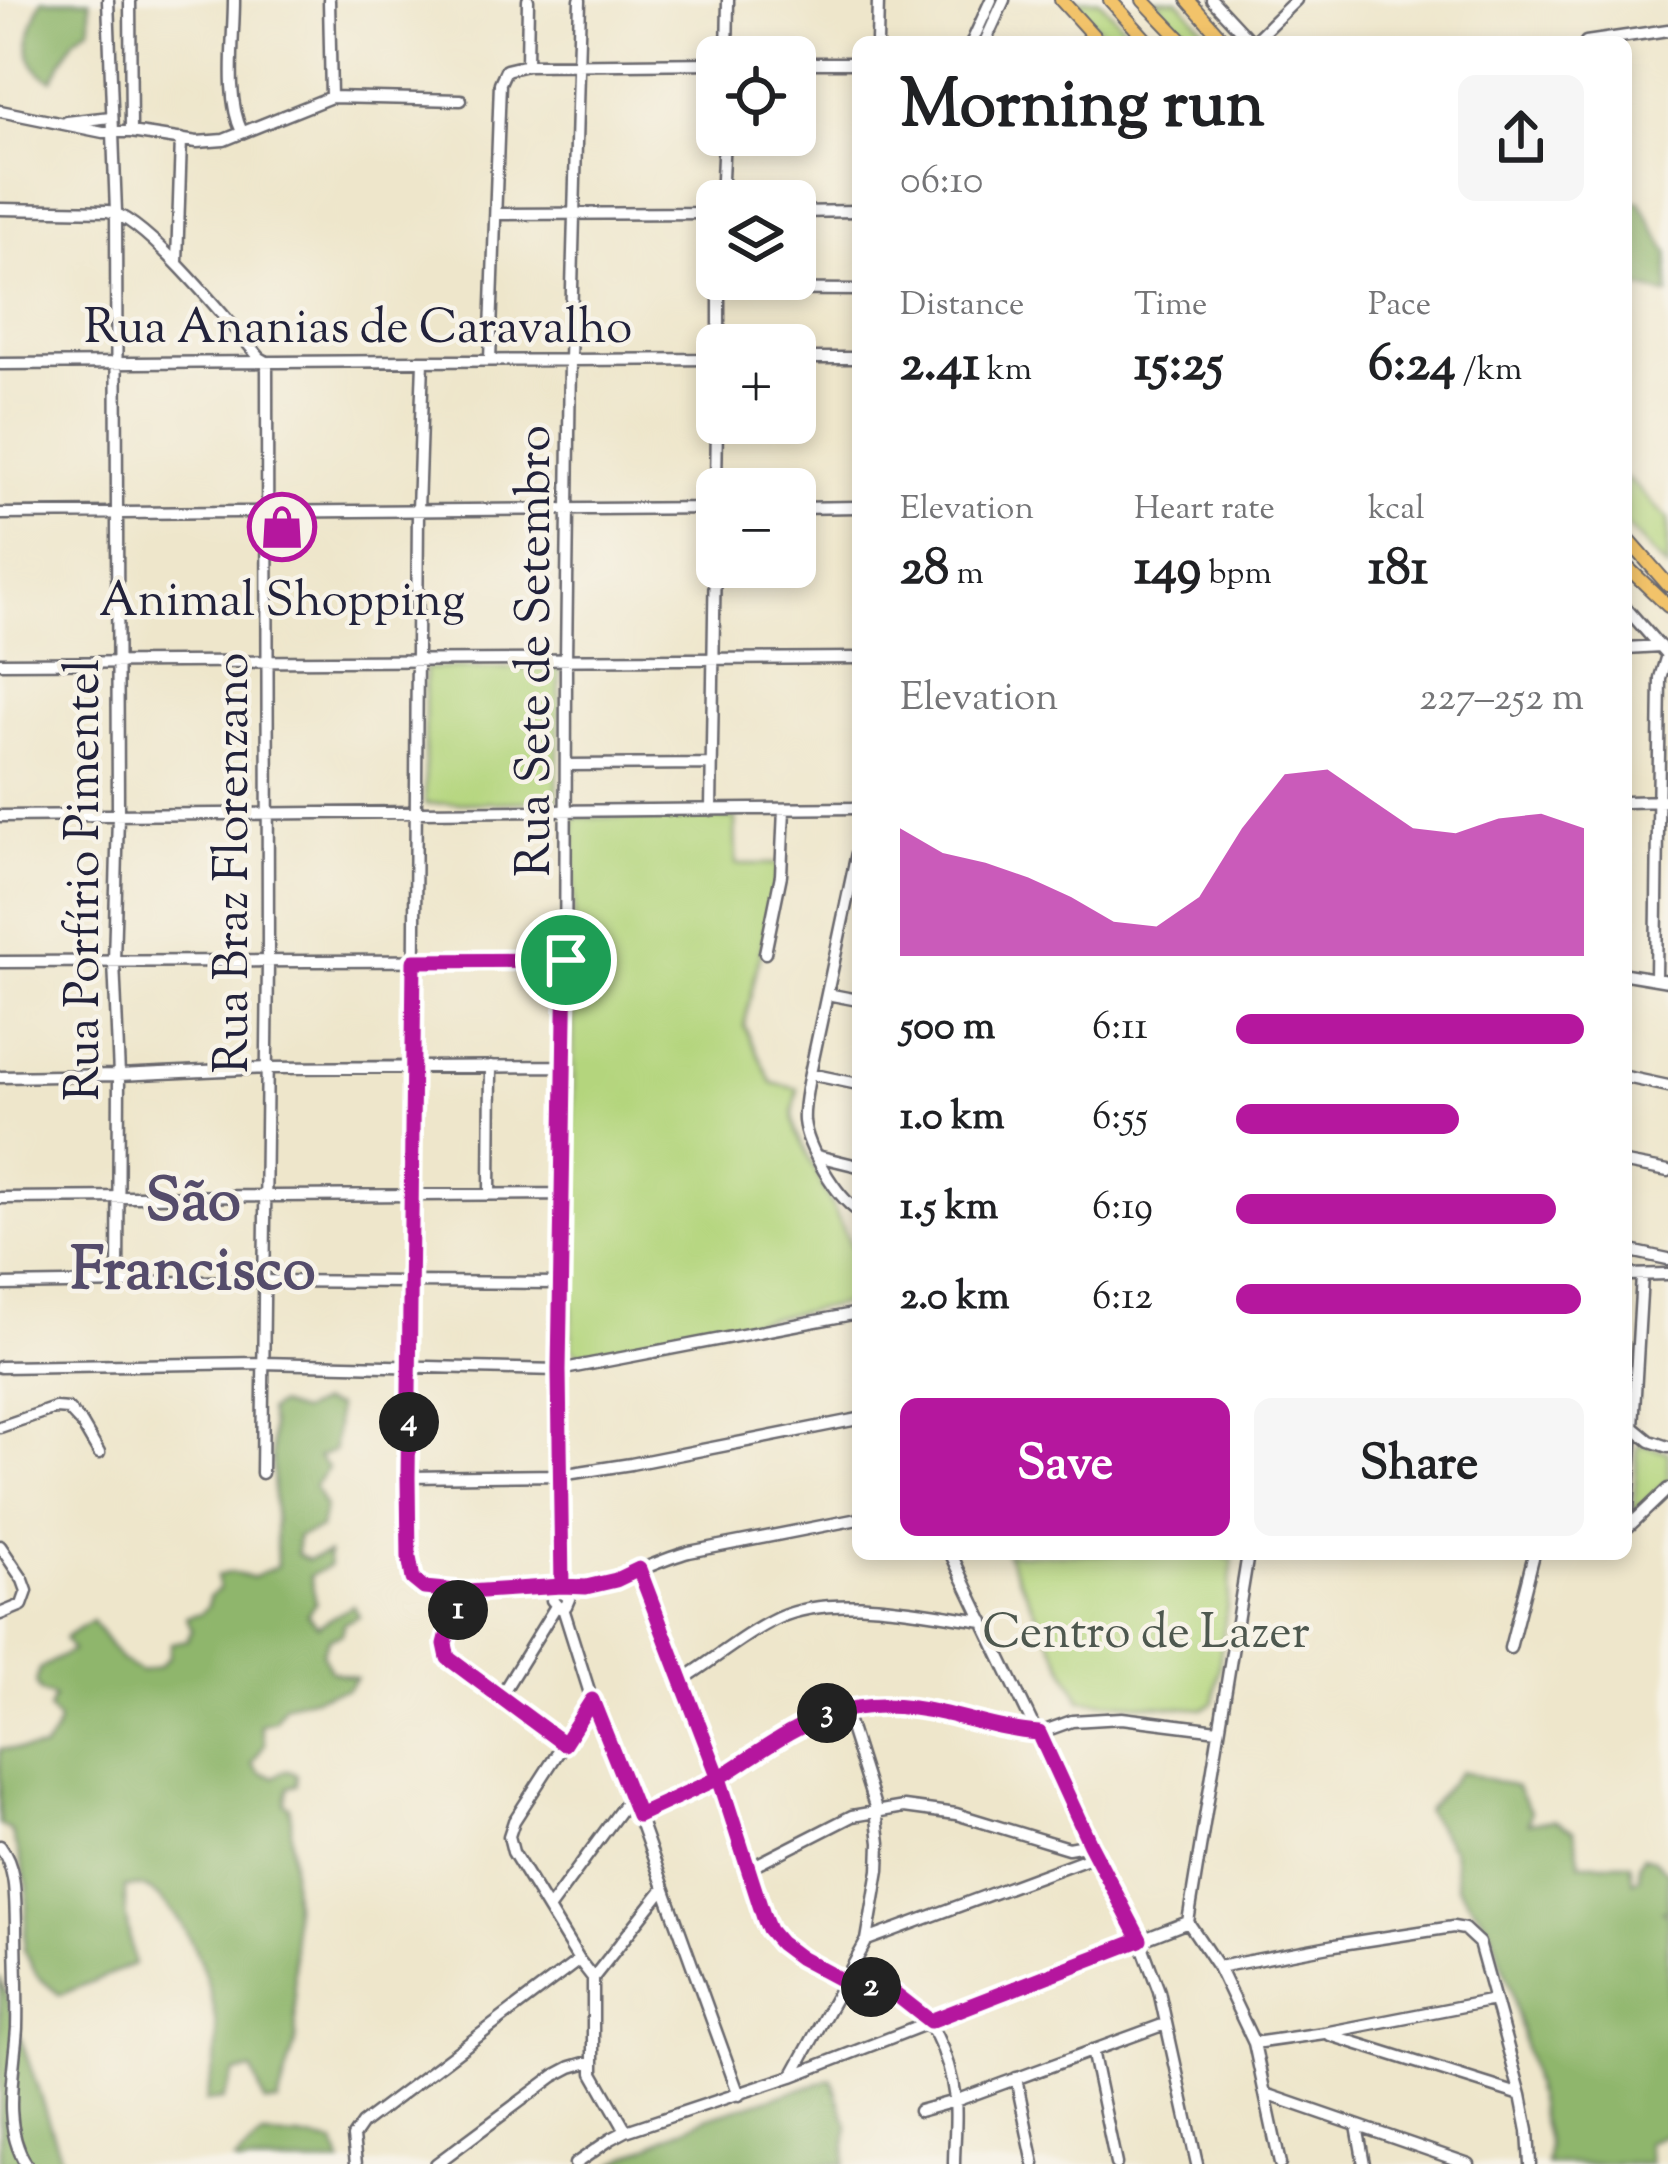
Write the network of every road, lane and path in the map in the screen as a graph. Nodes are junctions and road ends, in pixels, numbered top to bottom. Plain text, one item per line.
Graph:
1 (108, 0) edge
2 (130, 0) edge
3 (234, 0) edge
4 (329, 0) edge
5 (529, 0) edge
6 (580, 0) edge
7 (728, 0) edge
8 (878, 0) edge
9 (991, 0) edge
10 (1004, 0) edge
11 (1061, 0) edge
12 (1110, 0) edge
13 (1143, 0) edge
14 (1188, 0) edge
15 (1212, 0) edge
16 (1296, 0) edge
17 (1668, 30) edge
18 (727, 36) edge
19 (877, 36) edge
20 (975, 36) edge
21 (988, 36) edge
22 (1094, 36) edge
23 (1143, 36) edge
24 (1177, 36) edge
25 (1220, 36) edge
26 (1246, 36) edge
27 (1258, 36) edge
28 (1627, 36) edge
29 (852, 62) edge
30 (696, 63) edge
31 (816, 63) edge
32 (527, 64) junction
33 (579, 64) junction
34 (331, 97) junction
35 (460, 100) dead end
36 (0, 111) edge
37 (111, 117) junction
38 (65, 122) junction
39 (113, 132) junction
40 (131, 132) junction
41 (242, 132) junction
42 (181, 140) junction
43 (0, 209) edge
44 (852, 211) edge
45 (116, 212) junction
46 (575, 212) junction
47 (816, 212) edge
48 (696, 213) edge
49 (497, 214) junction
50 (177, 263) junction
51 (816, 288) edge
52 (852, 290) edge
53 (816, 358) edge
54 (852, 358) edge
55 (696, 359) edge
56 (570, 360) junction
57 (424, 361) junction
58 (490, 361) junction
59 (267, 362) junction
60 (114, 363) junction
61 (0, 364) edge
62 (852, 507) edge
63 (696, 508) edge
64 (816, 508) edge
65 (568, 509) junction
66 (418, 510) junction
67 (266, 511) junction
68 (116, 512) junction
69 (0, 514) edge
70 (1632, 544) edge
71 (1632, 572) edge
72 (1668, 585) edge
73 (714, 588) edge
74 (1668, 606) edge
75 (1632, 615) edge
76 (1632, 649) edge
77 (1665, 652) edge
78 (713, 658) junction
79 (852, 658) edge
80 (566, 660) junction
81 (416, 661) junction
82 (115, 662) junction
83 (267, 662) junction
84 (0, 663) edge
85 (711, 764) junction
86 (567, 765) junction
87 (1632, 802) edge
88 (1663, 802) edge
89 (852, 808) edge
90 (784, 809) junction
91 (711, 810) junction
92 (567, 811) junction
93 (416, 812) junction
94 (268, 813) junction
95 (118, 814) junction
96 (0, 816) edge
97 (852, 910) edge
98 (764, 953) dead end
99 (566, 960) junction
100 (414, 961) junction
101 (0, 962) edge
102 (114, 962) junction
103 (268, 962) junction
104 (1632, 975) edge
105 (1662, 980) edge
106 (827, 994) junction
107 (852, 999) edge
108 (414, 1066) junction
109 (491, 1066) junction
110 (566, 1066) junction
111 (267, 1068) junction
112 (810, 1074) junction
113 (119, 1075) junction
114 (0, 1077) edge
115 (1632, 1078) edge
116 (852, 1083) edge
117 (1668, 1086) edge
118 (817, 1156) junction
119 (1632, 1163) edge
120 (852, 1165) edge
121 (1668, 1171) edge
122 (490, 1194) junction
123 (562, 1194) junction
124 (264, 1196) junction
125 (413, 1196) junction
126 (119, 1197) junction
127 (0, 1198) edge
128 (852, 1205) edge
129 (1632, 1251) edge
130 (1668, 1259) edge
131 (1668, 1274) edge
132 (1632, 1275) edge
133 (1642, 1276) junction
134 (262, 1281) junction
135 (412, 1281) junction
136 (560, 1282) junction
137 (118, 1283) junction
138 (0, 1285) edge
139 (852, 1314) edge
140 (262, 1363) junction
141 (0, 1367) edge
142 (410, 1367) junction
143 (559, 1370) junction
144 (852, 1420) edge
145 (0, 1427) edge
146 (1633, 1427) junction
147 (1632, 1444) edge
148 (1668, 1447) edge
149 (99, 1453) dead end
150 (262, 1473) dead end
151 (560, 1475) junction
152 (408, 1477) junction
153 (1668, 1489) edge
154 (852, 1521) edge
155 (1632, 1524) edge
156 (0, 1546) edge
157 (954, 1560) edge
158 (1247, 1560) edge
159 (1532, 1560) edge
160 (639, 1569) junction
161 (561, 1588) junction
162 (467, 1592) junction
163 (559, 1607) junction
164 (0, 1613) edge
165 (984, 1621) junction
166 (1510, 1648) dead end
167 (682, 1680) junction
168 (500, 1697) junction
169 (592, 1700) junction
170 (844, 1709) junction
171 (1218, 1730) junction
172 (1039, 1733) junction
173 (564, 1744) junction
174 (719, 1778) junction
175 (632, 1796) junction
176 (876, 1810) junction
177 (638, 1815) junction
178 (0, 1846) edge
179 (1093, 1850) junction
180 (748, 1869) junction
181 (664, 1888) junction
182 (548, 1909) junction
183 (1188, 1922) junction
184 (867, 1940) junction
185 (1140, 1940) junction
186 (579, 1960) junction
187 (1218, 1967) junction
188 (593, 1978) junction
189 (843, 1981) junction
190 (1494, 2000) junction
191 (930, 2021) junction
192 (1165, 2024) junction
193 (1324, 2033) junction
194 (1254, 2043) junction
195 (1092, 2050) junction
196 (592, 2062) junction
197 (792, 2076) junction
198 (1016, 2078) junction
199 (1266, 2093) junction
200 (739, 2095) junction
201 (1521, 2095) junction
202 (955, 2101) junction
203 (919, 2110) dead end
204 (1357, 2126) junction
205 (626, 2131) junction
206 (26, 2164) edge
207 (356, 2164) edge
208 (436, 2164) edge
209 (575, 2164) edge
210 (954, 2164) edge
211 (1034, 2164) edge
212 (1116, 2164) edge
213 (1197, 2164) edge
214 (1280, 2164) edge
215 (1364, 2164) edge
216 (1469, 2164) edge
217 (1529, 2164) edge

1 - 37 street, Rua Porfírio Pimentel
2 - 40 street
3 - 41 street
4 - 34 street
5 - 32 street
6 - 33 street, Rua Sete de Setembro
7 - 18 street
8 - 19 street
9 - 20 street
10 - 21 street
11 - 22 main road
12 - 23 main road
13 - 24 main road
14 - 25 main road
15 - 26 street
16 - 27 street
17 - 28 street
29 - 31 street
30 - 33 street
32 - 33 street
32 - 49 street
33 - 46 street, Rua Sete de Setembro
34 - 35 street
34 - 41 street
36 - 38 street
37 - 38 street
37 - 39 street, Rua Porfírio Pimentel
38 - 39 street
39 - 40 street
39 - 45 street, Rua Porfírio Pimentel
40 - 42 street
41 - 42 street
42 - 50 street
43 - 45 street
44 - 47 street
45 - 50 street
45 - 60 street, Rua Porfírio Pimentel
46 - 48 street
46 - 49 street
46 - 56 street, Rua Sete de Setembro
49 - 58 street
50 - 59 street
51 - 52 street
53 - 54 street
55 - 56 street, Rua Ananias de Caravalho
56 - 58 street, Rua Ananias de Caravalho
56 - 65 street, Rua Sete de Setembro
57 - 58 street, Rua Ananias de Caravalho
57 - 59 street, Rua Ananias de Caravalho
57 - 66 street
59 - 60 street, Rua Ananias de Caravalho
59 - 67 street, Rua Braz Florenzano
60 - 61 street, Rua Ananias de Caravalho
60 - 68 street, Rua Porfírio Pimentel
62 - 64 street
63 - 65 street
65 - 66 street
65 - 80 street, Rua Sete de Setembro
66 - 67 street
66 - 81 street
67 - 68 street
67 - 83 street, Rua Braz Florenzano
68 - 69 street
68 - 82 street, Rua Porfírio Pimentel
70 - 72 main road
71 - 74 main road
73 - 78 street
75 - 77 street
76 - 77 street
77 - 88 street
78 - 79 street
78 - 80 street
78 - 85 street
80 - 81 street
80 - 86 street, Rua Sete de Setembro
81 - 83 street
81 - 93 street
82 - 83 street
82 - 84 street
82 - 95 street, Rua Porfírio Pimentel
83 - 94 street, Rua Braz Florenzano
85 - 86 street
85 - 91 street
86 - 92 street, Rua Sete de Setembro
87 - 88 street
88 - 105 street
89 - 90 street
90 - 91 street
90 - 98 street
91 - 92 street
92 - 93 street
92 - 99 street, Rua Sete de Setembro
93 - 94 street
93 - 100 street
94 - 95 street
94 - 103 street, Rua Braz Florenzano
95 - 96 street
95 - 102 street, Rua Porfírio Pimentel
97 - 106 street
99 - 100 street
99 - 110 street, Rua Sete de Setembro
100 - 103 street
100 - 108 street
101 - 102 street
102 - 103 street
102 - 113 street, Rua Porfírio Pimentel
103 - 111 street, Rua Braz Florenzano
104 - 105 street
106 - 107 street
106 - 112 street
108 - 109 street
108 - 111 street
108 - 125 street
109 - 110 street
109 - 122 street
110 - 123 street, Rua Sete de Setembro
111 - 113 street
111 - 124 street, Rua Braz Florenzano
112 - 116 street
112 - 118 street
113 - 114 street
113 - 126 street, Rua Porfírio Pimentel
115 - 117 street
118 - 120 street
118 - 128 street
119 - 121 street
122 - 123 street
122 - 125 street
123 - 136 street, Rua Sete de Setembro
124 - 125 street
124 - 126 street
124 - 134 street, Rua Braz Florenzano
125 - 135 street
126 - 127 street
126 - 137 street, Rua Porfírio Pimentel
129 - 130 street
131 - 133 street
132 - 133 street
133 - 146 street
134 - 135 street
134 - 137 street
134 - 140 street, Rua Braz Florenzano
135 - 136 street
135 - 142 street
136 - 143 street, Rua Sete de Setembro
137 - 138 street
139 - 143 street
140 - 141 street
140 - 142 street
140 - 150 street, Rua Braz Florenzano
142 - 143 street
142 - 152 street
143 - 151 street, Rua Sete de Setembro
144 - 151 street
145 - 149 street
146 - 147 street
146 - 148 street
151 - 152 street
151 - 161 street, Rua Sete de Setembro
152 - 162 street
153 - 155 street
154 - 160 street
156 - 164 street
157 - 165 street
158 - 171 street
159 - 166 street
160 - 161 street
160 - 167 street
161 - 162 street
161 - 163 street, Rua Sete de Setembro
162 - 168 street
163 - 168 street, Rua Sete de Setembro
163 - 169 street
165 - 167 street
165 - 172 street
167 - 174 street
168 - 173 street
169 - 173 street
169 - 175 street
170 - 172 street
170 - 174 street
170 - 176 street
171 - 172 street
171 - 183 street
172 - 179 street
173 - 182 street
174 - 177 street
174 - 180 street
175 - 177 street
175 - 182 street
176 - 179 street
176 - 180 street
176 - 184 street
177 - 181 street
178 - 206 street
179 - 184 street
179 - 185 street
180 - 189 street
181 - 188 street
181 - 200 street
182 - 186 street
183 - 185 street
183 - 187 street
184 - 189 street
185 - 191 street
185 - 192 street
186 - 188 street
186 - 207 street
187 - 190 street
187 - 194 street
188 - 196 street
189 - 191 street
189 - 197 street
190 - 193 street
190 - 201 street
191 - 197 street
191 - 202 street
192 - 195 street
192 - 213 street
193 - 194 street
193 - 201 street
194 - 199 street
195 - 198 street
195 - 212 street
196 - 205 street
196 - 208 street
197 - 200 street
198 - 202 street
198 - 211 street
199 - 204 street
199 - 214 street
200 - 205 street
201 - 217 street
202 - 203 street
202 - 210 street
204 - 215 street
204 - 216 street
205 - 209 street

